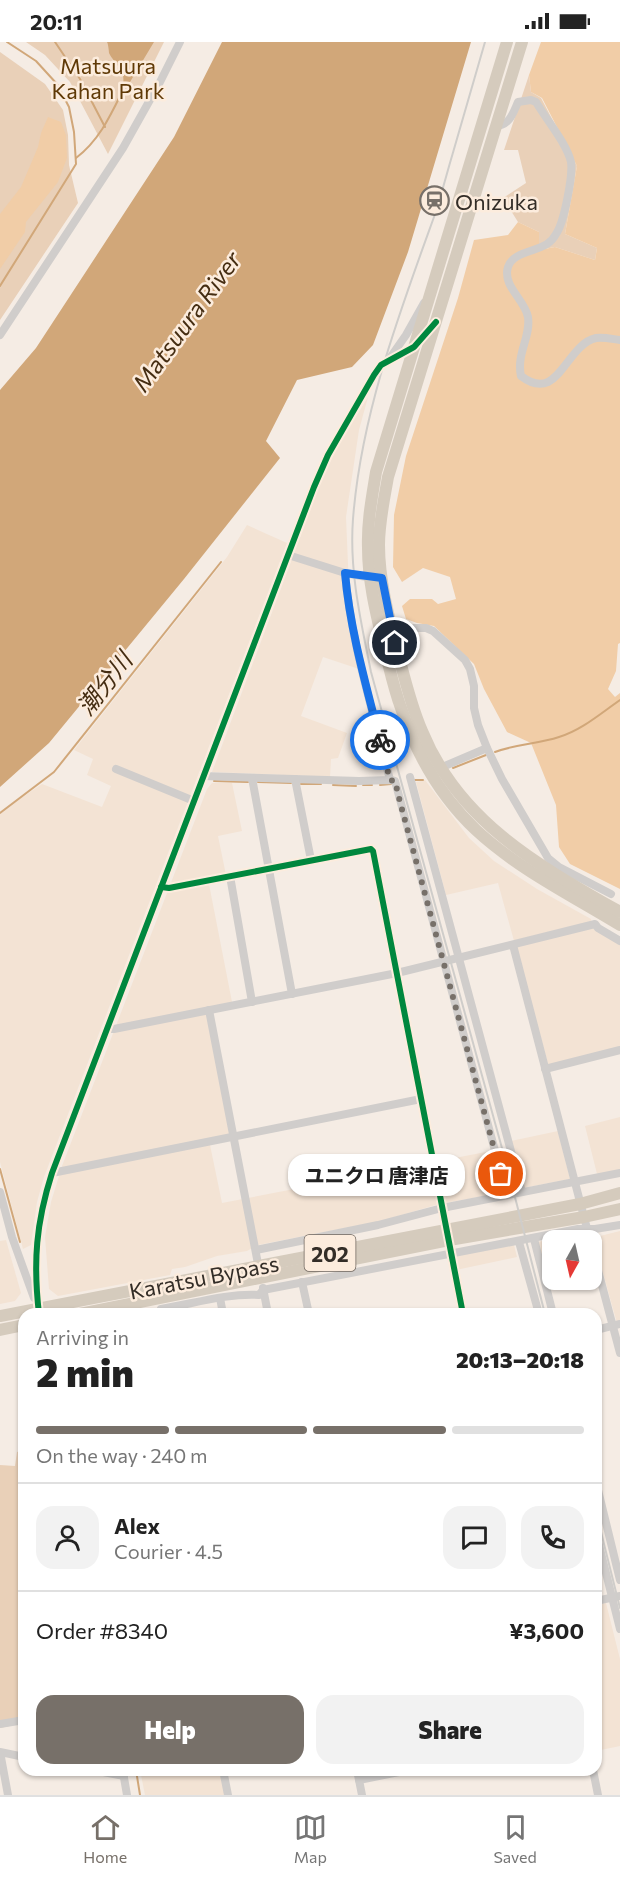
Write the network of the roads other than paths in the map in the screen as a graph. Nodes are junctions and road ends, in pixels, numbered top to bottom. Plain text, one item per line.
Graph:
1 (180, 42) edge
2 (507, 42) edge
3 (522, 42) edge
4 (496, 126) junction
5 (432, 287) junction
6 (436, 322) junction
7 (1, 333) edge
8 (620, 340) edge
9 (414, 347) junction
10 (388, 361) junction
11 (288, 555) junction
12 (345, 573) junction
13 (375, 578) junction
14 (390, 623) junction
15 (487, 748) junction
16 (440, 768) junction
17 (116, 769) dead end
18 (203, 776) junction
19 (410, 777) dead end
20 (252, 778) junction
21 (295, 779) junction
22 (390, 780) junction
23 (194, 801) junction
24 (311, 860) junction
25 (544, 862) junction
26 (268, 869) junction
27 (230, 876) junction
28 (161, 887) junction
29 (620, 898) edge
30 (603, 909) junction
31 (620, 912) edge
32 (620, 925) edge
33 (619, 938) edge
34 (513, 945) junction
35 (459, 958) junction
36 (444, 962) junction
37 (397, 973) junction
38 (292, 994) junction
39 (252, 1002) junction
40 (209, 1010) junction
41 (107, 1029) junction
42 (620, 1050) edge
43 (545, 1069) junction
44 (421, 1099) junction
45 (234, 1136) junction
46 (52, 1173) junction
47 (620, 1173) edge
48 (574, 1182) junction
49 (522, 1192) junction
50 (620, 1193) edge
51 (507, 1195) junction
52 (1, 1197) edge
53 (580, 1204) junction
54 (442, 1208) junction
55 (620, 1209) edge
56 (584, 1217) junction
57 (620, 1225) edge
58 (574, 1230) edge
59 (587, 1230) junction
60 (448, 1235) junction
61 (542, 1237) edge
62 (534, 1239) junction
63 (519, 1242) junction
64 (256, 1250) junction
65 (452, 1254) junction
66 (261, 1278) junction
67 (602, 1279) edge
68 (303, 1282) junction
69 (220, 1298) junction
70 (37, 1308) edge
71 (38, 1308) edge
72 (64, 1308) edge
73 (110, 1308) edge
74 (166, 1308) edge
75 (222, 1308) edge
76 (267, 1308) edge
77 (308, 1308) edge
78 (463, 1308) edge
79 (537, 1308) edge
80 (551, 1308) edge
81 (18, 1314) edge
82 (0, 1316) edge
83 (617, 1325) edge
84 (18, 1326) edge
85 (0, 1329) edge
86 (602, 1329) edge
87 (620, 1353) edge
88 (602, 1506) edge
89 (602, 1552) edge
90 (620, 1580) edge
91 (616, 1597) edge
92 (620, 1629) edge
93 (18, 1721) edge
94 (0, 1725) edge
95 (18, 1756) edge
96 (124, 1776) edge
97 (224, 1776) edge
98 (358, 1776) edge
99 (379, 1776) edge
100 (594, 1776) edge
101 (359, 1780) junction
102 (8, 1795) edge
103 (128, 1795) edge
104 (228, 1795) edge
105 (362, 1795) edge
106 (598, 1795) edge

1 - 7 street
2 - 5 highway
3 - 4 highway
4 - 6 highway
4 - 8 street
5 - 9 highway
5 - 10 street
6 - 9 street
6 - 13 highway
9 - 10 street
9 - 13 highway
10 - 11 street
11 - 12 street
11 - 18 street
12 - 13 street
12 - 22 street
13 - 14 highway
13 - 30 highway
14 - 15 street
14 - 16 highway
15 - 16 street
15 - 25 street
16 - 25 highway
17 - 23 street
18 - 20 street
18 - 23 street
19 - 35 street
20 - 21 street
20 - 26 street
21 - 22 street
21 - 24 street
22 - 36 street
23 - 28 street
24 - 26 street
24 - 37 street
25 - 30 highway
26 - 27 street
26 - 38 street
27 - 28 street
27 - 39 street
28 - 41 street
29 - 30 street
30 - 31 highway
30 - 32 highway
30 - 33 street
30 - 34 street
34 - 35 street
34 - 43 street
35 - 36 street
35 - 49 street
36 - 37 street
36 - 51 street
37 - 38 street
37 - 44 street
38 - 39 street
39 - 40 street
40 - 41 street
40 - 45 street
41 - 46 street
42 - 43 street
43 - 48 street
44 - 45 street
44 - 54 street
45 - 46 street
45 - 64 street
46 - 71 street
47 - 48 street
48 - 49 street
48 - 53 street
49 - 51 street
50 - 53 highway, Karatsu Bypass / 202
51 - 54 street
52 - 70 street
53 - 56 street
53 - 60 highway, Karatsu Bypass / 202
54 - 60 street
54 - 64 street
55 - 56 highway, Karatsu Bypass / 202
56 - 59 street
56 - 60 highway, Karatsu Bypass / 202
57 - 59 street
58 - 59 street
60 - 65 street
60 - 66 highway, Karatsu Bypass / 202
61 - 62 street
62 - 63 street
62 - 80 street
63 - 65 street
63 - 79 street
64 - 66 street
65 - 68 street
65 - 78 street
66 - 68 street
66 - 69 street
66 - 72 highway, Karatsu Bypass / 202
66 - 73 highway, Karatsu Bypass / 202
66 - 76 street
67 - 83 street
68 - 77 street
69 - 74 street
69 - 75 street
81 - 82 highway, Karatsu Bypass / 202
83 - 86 street
83 - 87 street
84 - 85 highway
88 - 90 street
89 - 91 street
91 - 92 street
93 - 94 street
95 - 102 street
96 - 103 street
97 - 104 street
98 - 101 street
99 - 101 street
100 - 106 street
101 - 105 street

